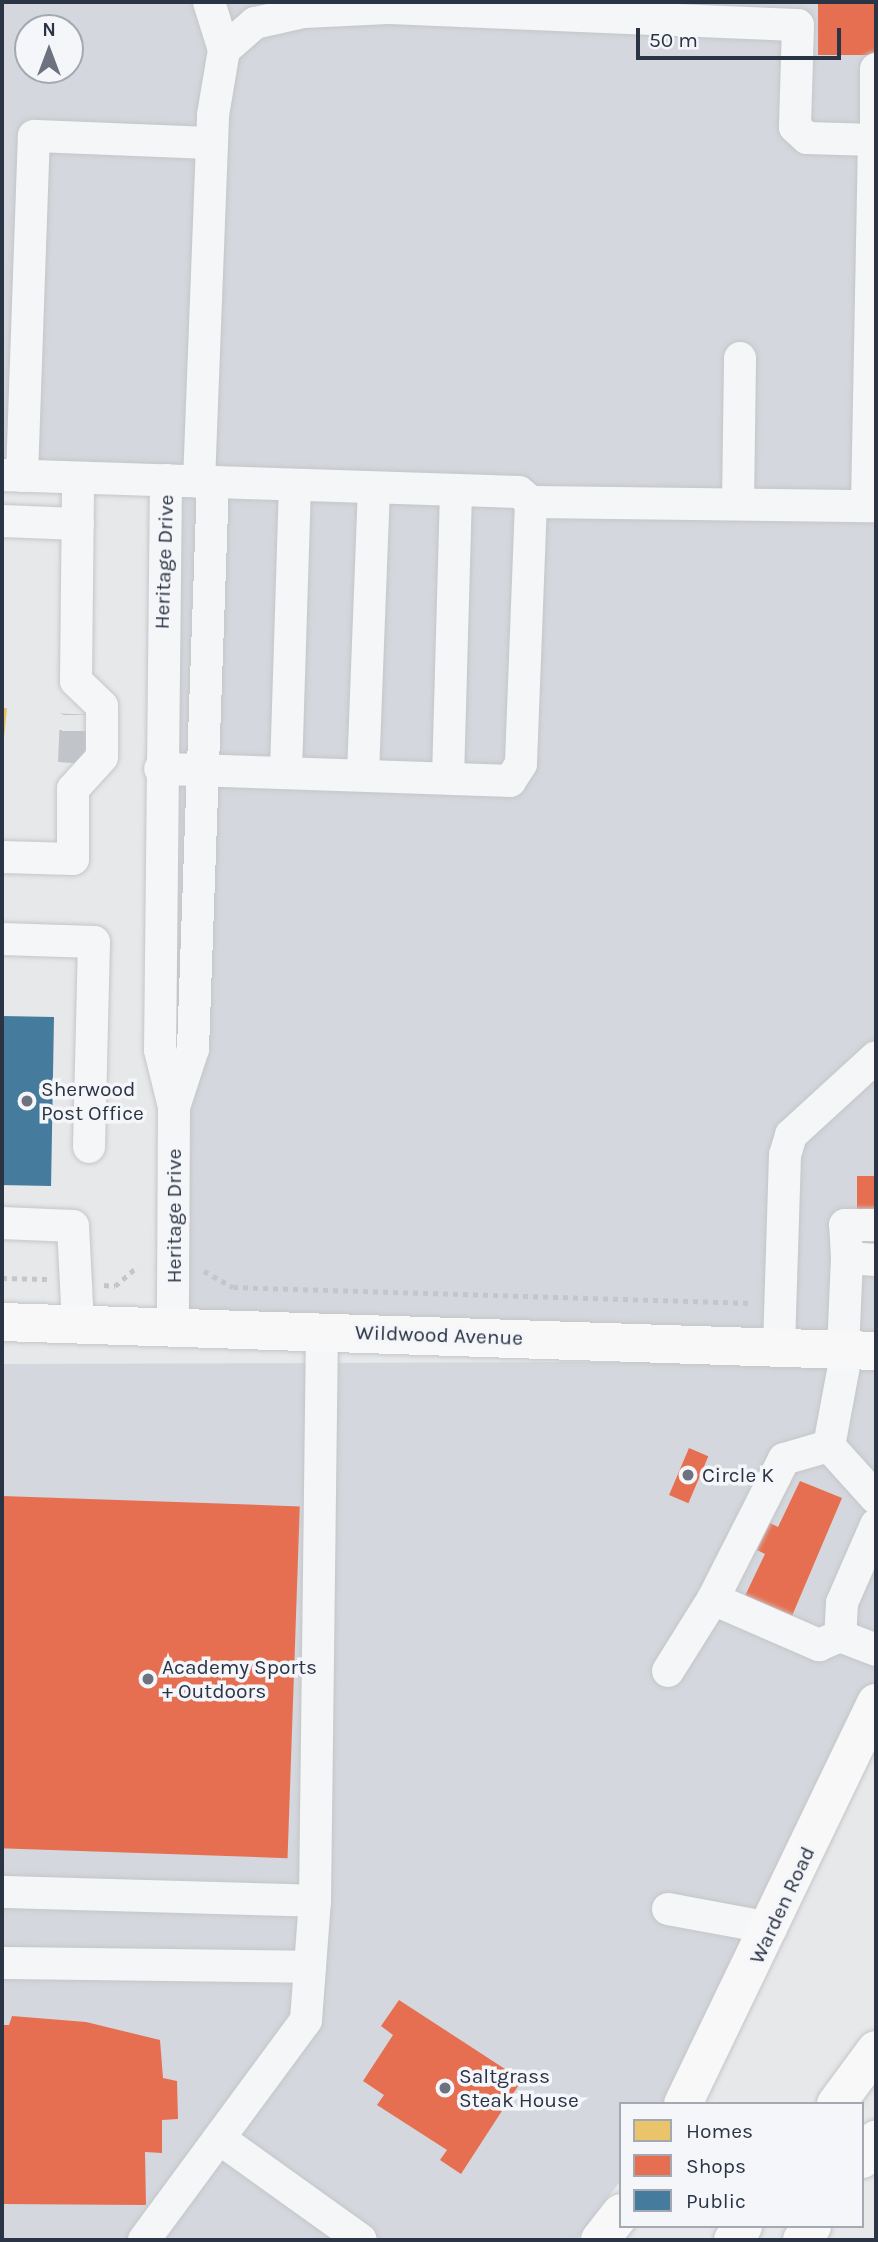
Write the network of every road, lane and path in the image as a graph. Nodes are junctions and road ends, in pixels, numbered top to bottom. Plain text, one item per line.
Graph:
1 (209, 2) edge
2 (388, 5) edge
3 (798, 14) edge
4 (225, 50) junction
5 (876, 69) edge
6 (875, 140) edge
7 (212, 143) junction
8 (740, 358) dead end
9 (12, 476) edge
10 (78, 478) junction
11 (166, 480) junction
12 (206, 482) junction
13 (295, 485) junction
14 (374, 488) junction
15 (456, 490) junction
16 (531, 502) junction
17 (738, 504) junction
18 (871, 506) edge
19 (2, 521) edge
20 (78, 524) junction
21 (76, 681) junction
22 (76, 714) tunnel mouth
23 (160, 769) junction
24 (201, 770) junction
25 (286, 771) junction
26 (363, 774) junction
27 (448, 778) junction
28 (2, 857) edge
29 (2, 939) edge
30 (876, 1057) edge
31 (174, 1107) junction
32 (89, 1147) dead end
33 (2, 1223) edge
34 (876, 1225) edge
35 (862, 1259) edge
36 (202, 1261) dead end
37 (862, 1299) edge
38 (780, 1304) junction
39 (2, 1322) edge
40 (78, 1324) junction
41 (173, 1326) junction
42 (322, 1331) junction
43 (779, 1346) junction
44 (861, 1353) edge
45 (829, 1446) junction
46 (876, 1498) edge
47 (876, 1525) edge
48 (713, 1599) junction
49 (840, 1636) junction
50 (876, 1650) edge
51 (668, 1671) dead end
52 (876, 1703) edge
53 (876, 1765) edge
54 (2, 1892) edge
55 (316, 1901) junction
56 (668, 1909) dead end
57 (771, 1928) junction
58 (2, 1963) edge
59 (310, 1967) junction
60 (876, 2050) edge
61 (684, 2102) edge
62 (837, 2102) edge
63 (220, 2139) junction
64 (876, 2140) edge
65 (864, 2156) edge
66 (619, 2216) edge
67 (144, 2240) edge
68 (360, 2240) edge
69 (600, 2240) edge

1 - 4 street
2 - 3 street
2 - 4 street
3 - 6 street
4 - 7 street
5 - 6 street
6 - 18 street
7 - 9 street
7 - 12 street
8 - 17 street
9 - 10 street
10 - 11 street
10 - 20 street
11 - 12 street, Heritage Drive
11 - 23 street, Heritage Drive
12 - 13 street
12 - 24 street, Heritage Drive
13 - 14 street
13 - 25 street
14 - 15 street
14 - 26 street
15 - 16 street
15 - 27 street
16 - 17 street
16 - 27 street
17 - 18 street
19 - 20 street
20 - 21 street
21 - 22 street
21 - 28 street
23 - 24 street
23 - 31 street, Heritage Drive
24 - 25 street
24 - 31 street, Heritage Drive
25 - 26 street
26 - 27 street
29 - 32 street
30 - 38 street
31 - 41 street, Heritage Drive
33 - 40 street
34 - 35 street
35 - 37 street
36 - 38 path
37 - 44 street
38 - 43 street
39 - 40 main road, Wildwood Avenue
40 - 41 main road, Wildwood Avenue
41 - 42 main road, Wildwood Avenue
42 - 43 main road, Wildwood Avenue
42 - 55 street
43 - 44 main road, Wildwood Avenue
44 - 45 street
45 - 46 street
45 - 48 street
47 - 49 street
48 - 49 street
48 - 51 street
49 - 50 street
52 - 57 main road, Warden Road
53 - 57 main road
54 - 55 street
55 - 59 street
56 - 57 street
57 - 61 main road, Warden Road
58 - 59 street
59 - 63 street
60 - 62 main road
63 - 67 street
63 - 68 street
64 - 65 main road
66 - 69 main road

